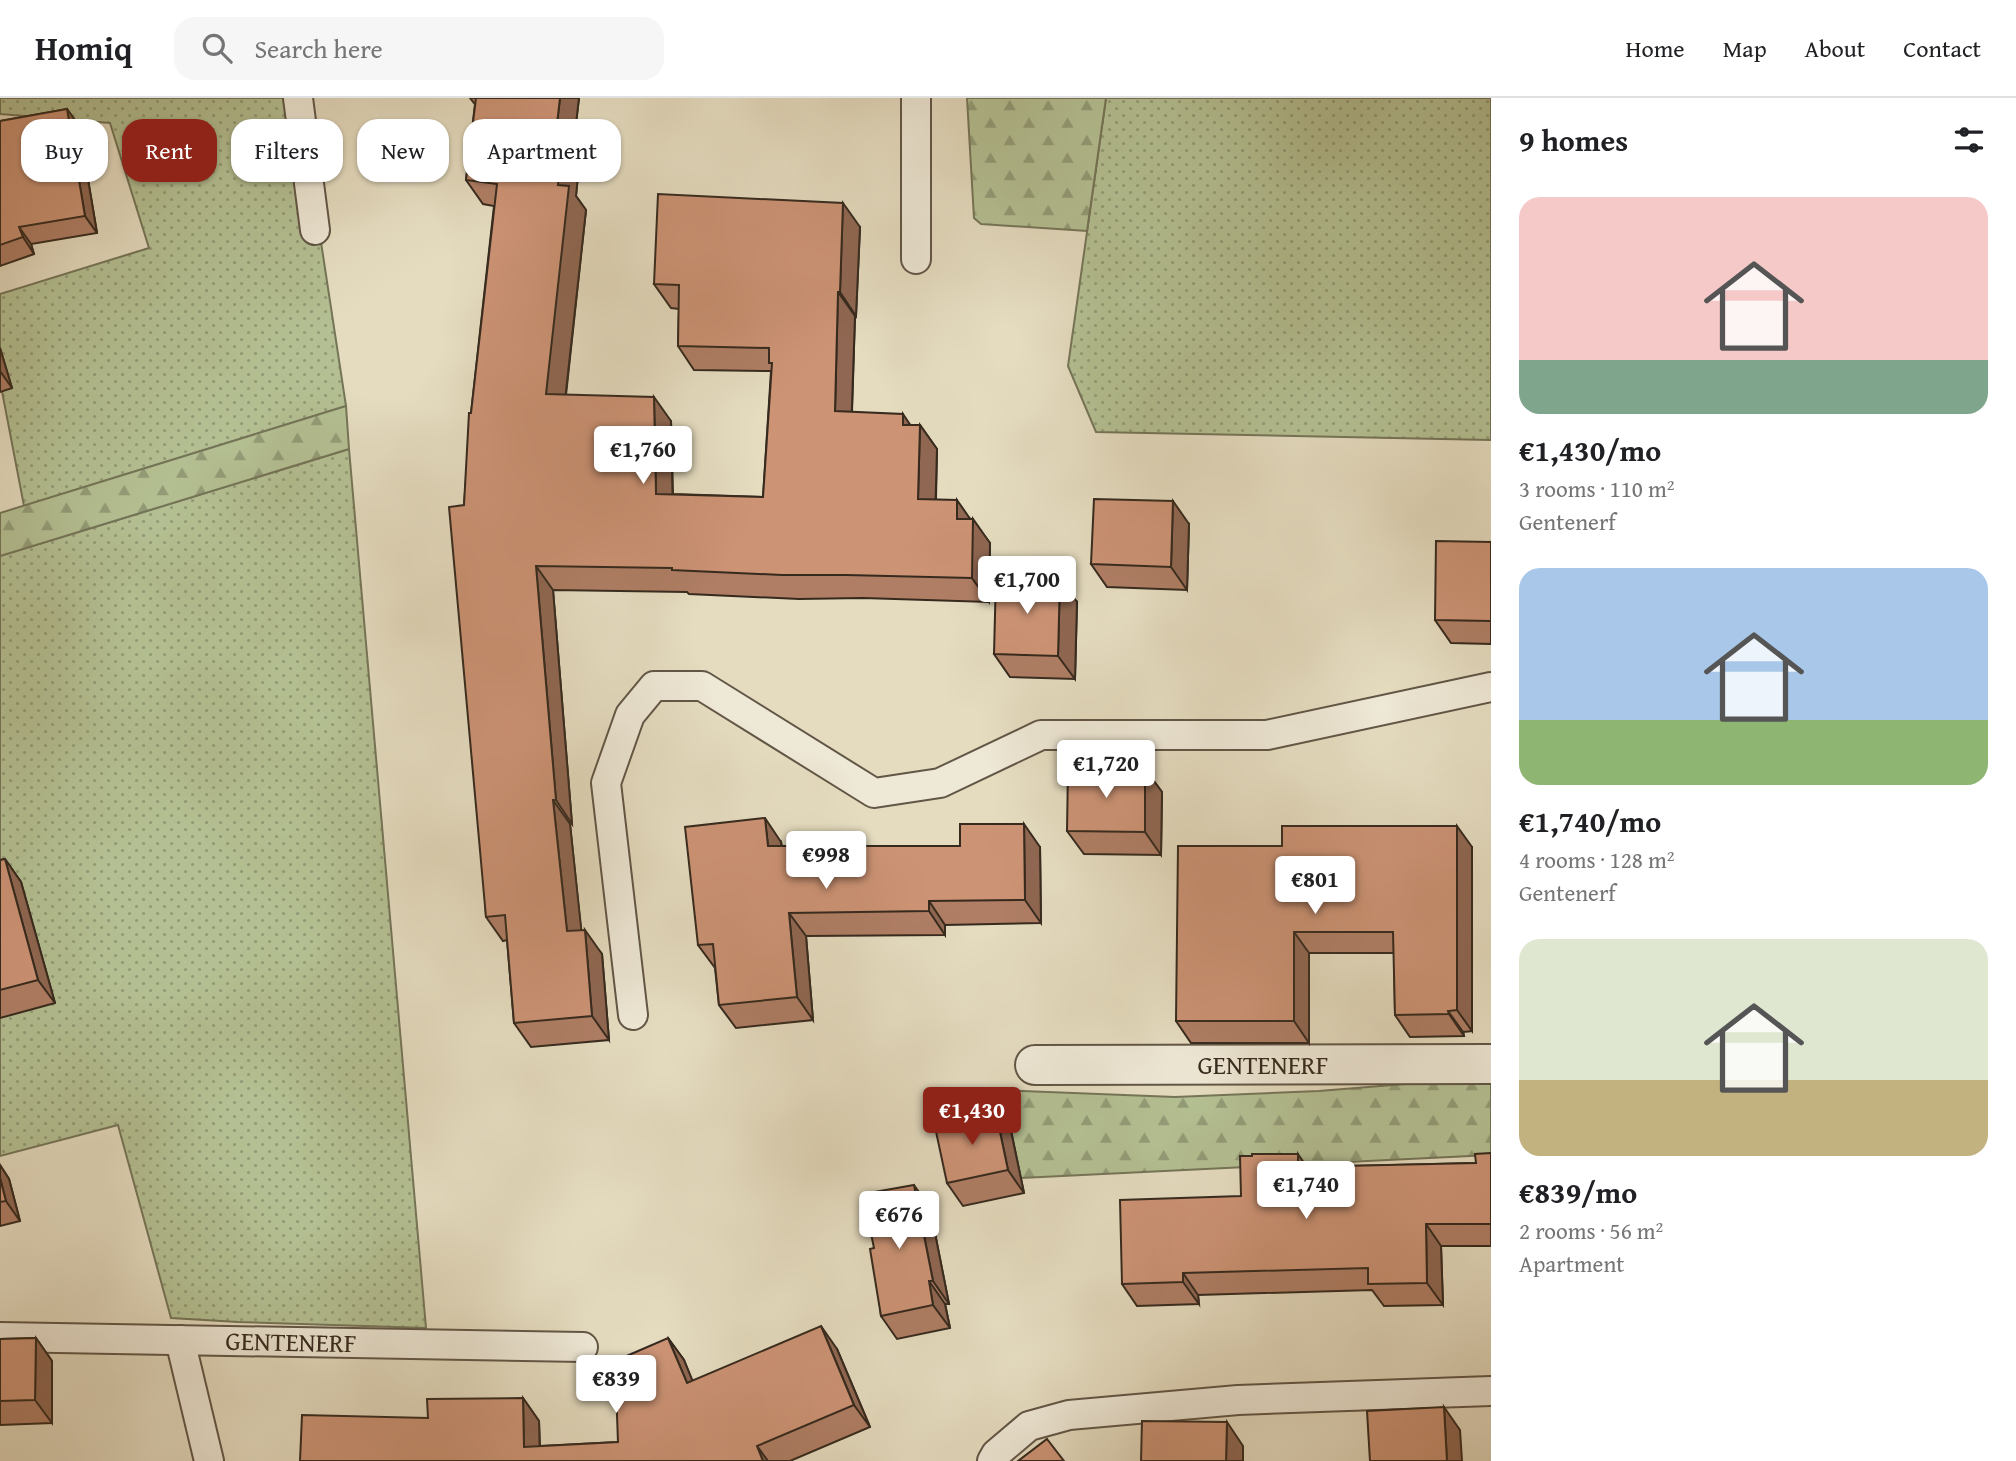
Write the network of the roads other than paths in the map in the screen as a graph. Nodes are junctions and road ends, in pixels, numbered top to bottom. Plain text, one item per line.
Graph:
1 (298, 98) edge
2 (916, 98) edge
3 (315, 230) dead end
4 (916, 259) dead end
5 (1491, 687) edge
6 (633, 1014) dead end
7 (1491, 1064) edge
8 (1035, 1065) dead end
9 (0, 1337) edge
10 (180, 1340) junction
11 (583, 1347) dead end
12 (1491, 1391) edge
13 (209, 1461) edge
14 (992, 1461) edge

1 - 3 lane
2 - 4 lane
5 - 6 lane
7 - 8 street, GENTENERF
9 - 10 lane, GENTENERF
10 - 11 lane, GENTENERF
10 - 13 lane
12 - 14 lane

